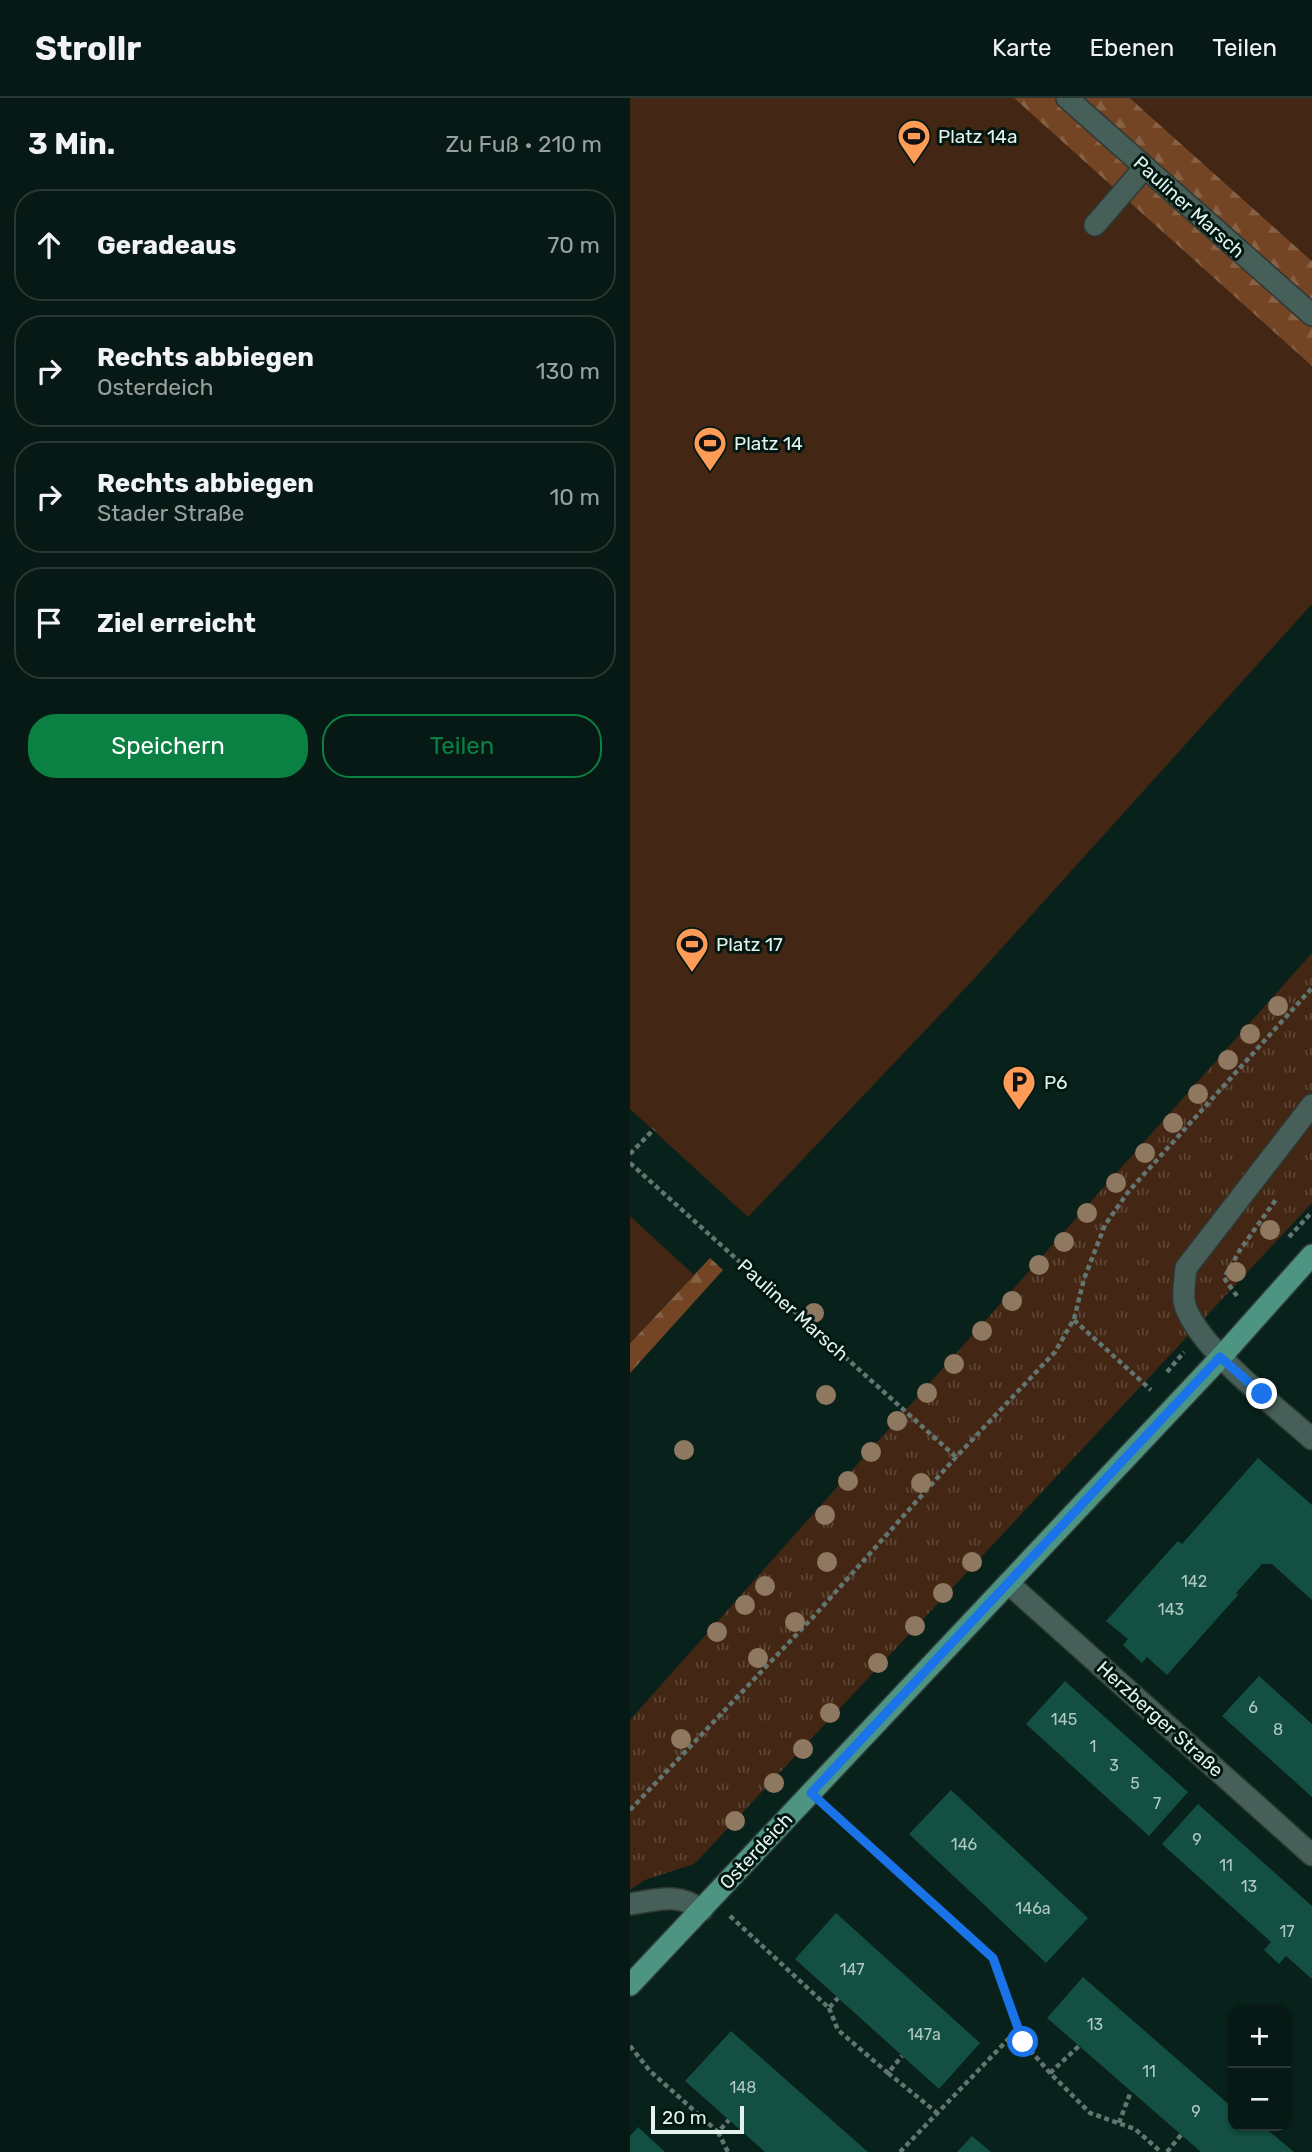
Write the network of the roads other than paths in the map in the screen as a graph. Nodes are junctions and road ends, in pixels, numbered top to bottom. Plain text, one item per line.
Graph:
1 (1067, 98) edge
2 (1145, 167) junction
3 (1095, 225) dead end
4 (1312, 315) edge
5 (1312, 1105) edge
6 (1312, 1255) edge
7 (1220, 1357) junction
8 (1312, 1439) edge
9 (1008, 1583) junction
10 (1312, 1855) edge
11 (630, 1904) edge
12 (707, 1904) junction
13 (630, 1985) edge

1 - 2 street, Pauliner Marsch
2 - 3 street
2 - 4 street, Pauliner Marsch
5 - 7 street
6 - 7 main road, Osterdeich
7 - 8 street
7 - 9 main road, Osterdeich
9 - 10 street, Herzberger Straße
9 - 12 main road, Osterdeich
11 - 12 street
12 - 13 main road, Osterdeich

